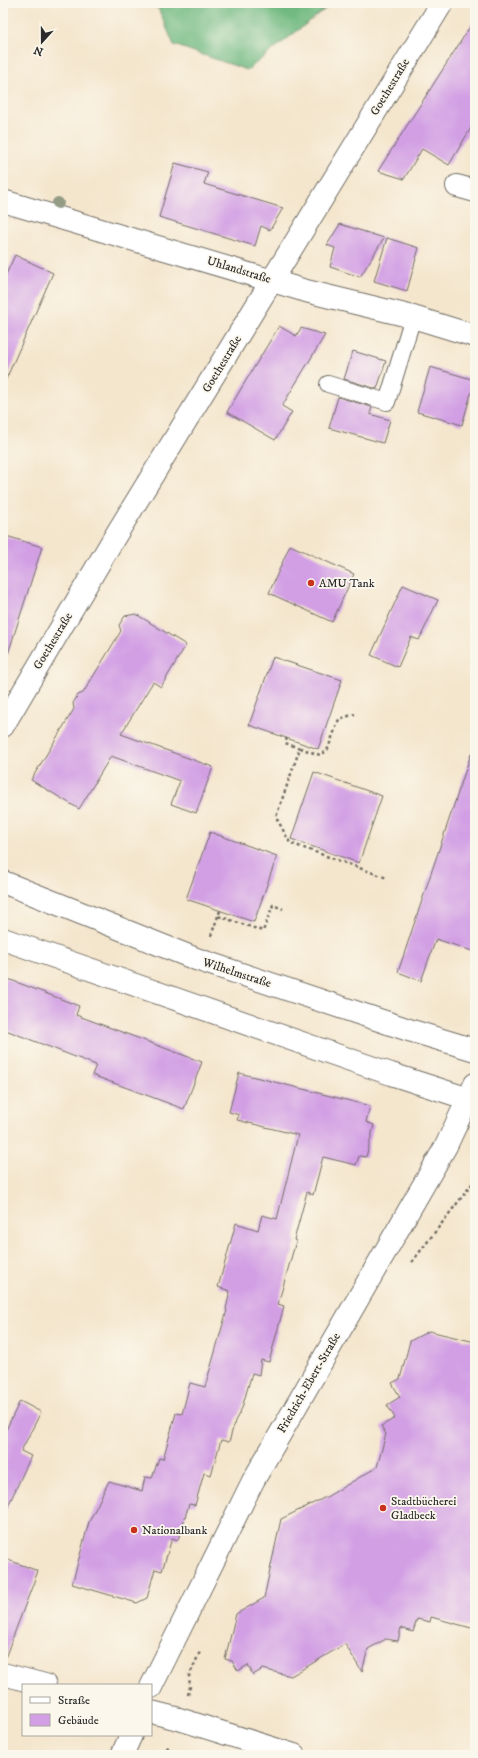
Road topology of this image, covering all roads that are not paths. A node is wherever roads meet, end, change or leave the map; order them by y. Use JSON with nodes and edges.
{"nodes":[{"id":1,"x":442,"y":3,"type":"edge"},
{"id":2,"x":3,"y":201,"type":"edge"},
{"id":3,"x":272,"y":281,"type":"junction"},
{"id":4,"x":413,"y":317,"type":"junction"},
{"id":5,"x":475,"y":336,"type":"edge"},
{"id":6,"x":328,"y":384,"type":"dead end"},
{"id":7,"x":3,"y":726,"type":"edge"},
{"id":8,"x":3,"y":882,"type":"edge"},
{"id":9,"x":3,"y":940,"type":"edge"},
{"id":10,"x":475,"y":1050,"type":"edge"},
{"id":11,"x":473,"y":1095,"type":"edge"},
{"id":12,"x":3,"y":1674,"type":"edge"},
{"id":13,"x":41,"y":1684,"type":"edge"},
{"id":14,"x":152,"y":1685,"type":"edge"},
{"id":15,"x":152,"y":1712,"type":"edge"},
{"id":16,"x":131,"y":1736,"type":"edge"},
{"id":17,"x":122,"y":1755,"type":"edge"},
{"id":18,"x":294,"y":1755,"type":"edge"}],
"edges":[{"from":1,"to":3,"type":"street","name":"Goethestraße"},
{"from":2,"to":3,"type":"street","name":"Uhlandstraße"},
{"from":3,"to":4,"type":"street","name":"Uhlandstraße"},
{"from":3,"to":7,"type":"street","name":"Goethestraße"},
{"from":4,"to":5,"type":"street","name":"Uhlandstraße"},
{"from":4,"to":6,"type":"lane"},
{"from":8,"to":10,"type":"street","name":"Wilhelmstraße"},
{"from":9,"to":11,"type":"street"},
{"from":11,"to":14,"type":"street","name":"Friedrich-Ebert-Straße"},
{"from":12,"to":13,"type":"street"},
{"from":15,"to":18,"type":"street"},
{"from":16,"to":17,"type":"street"}]}
